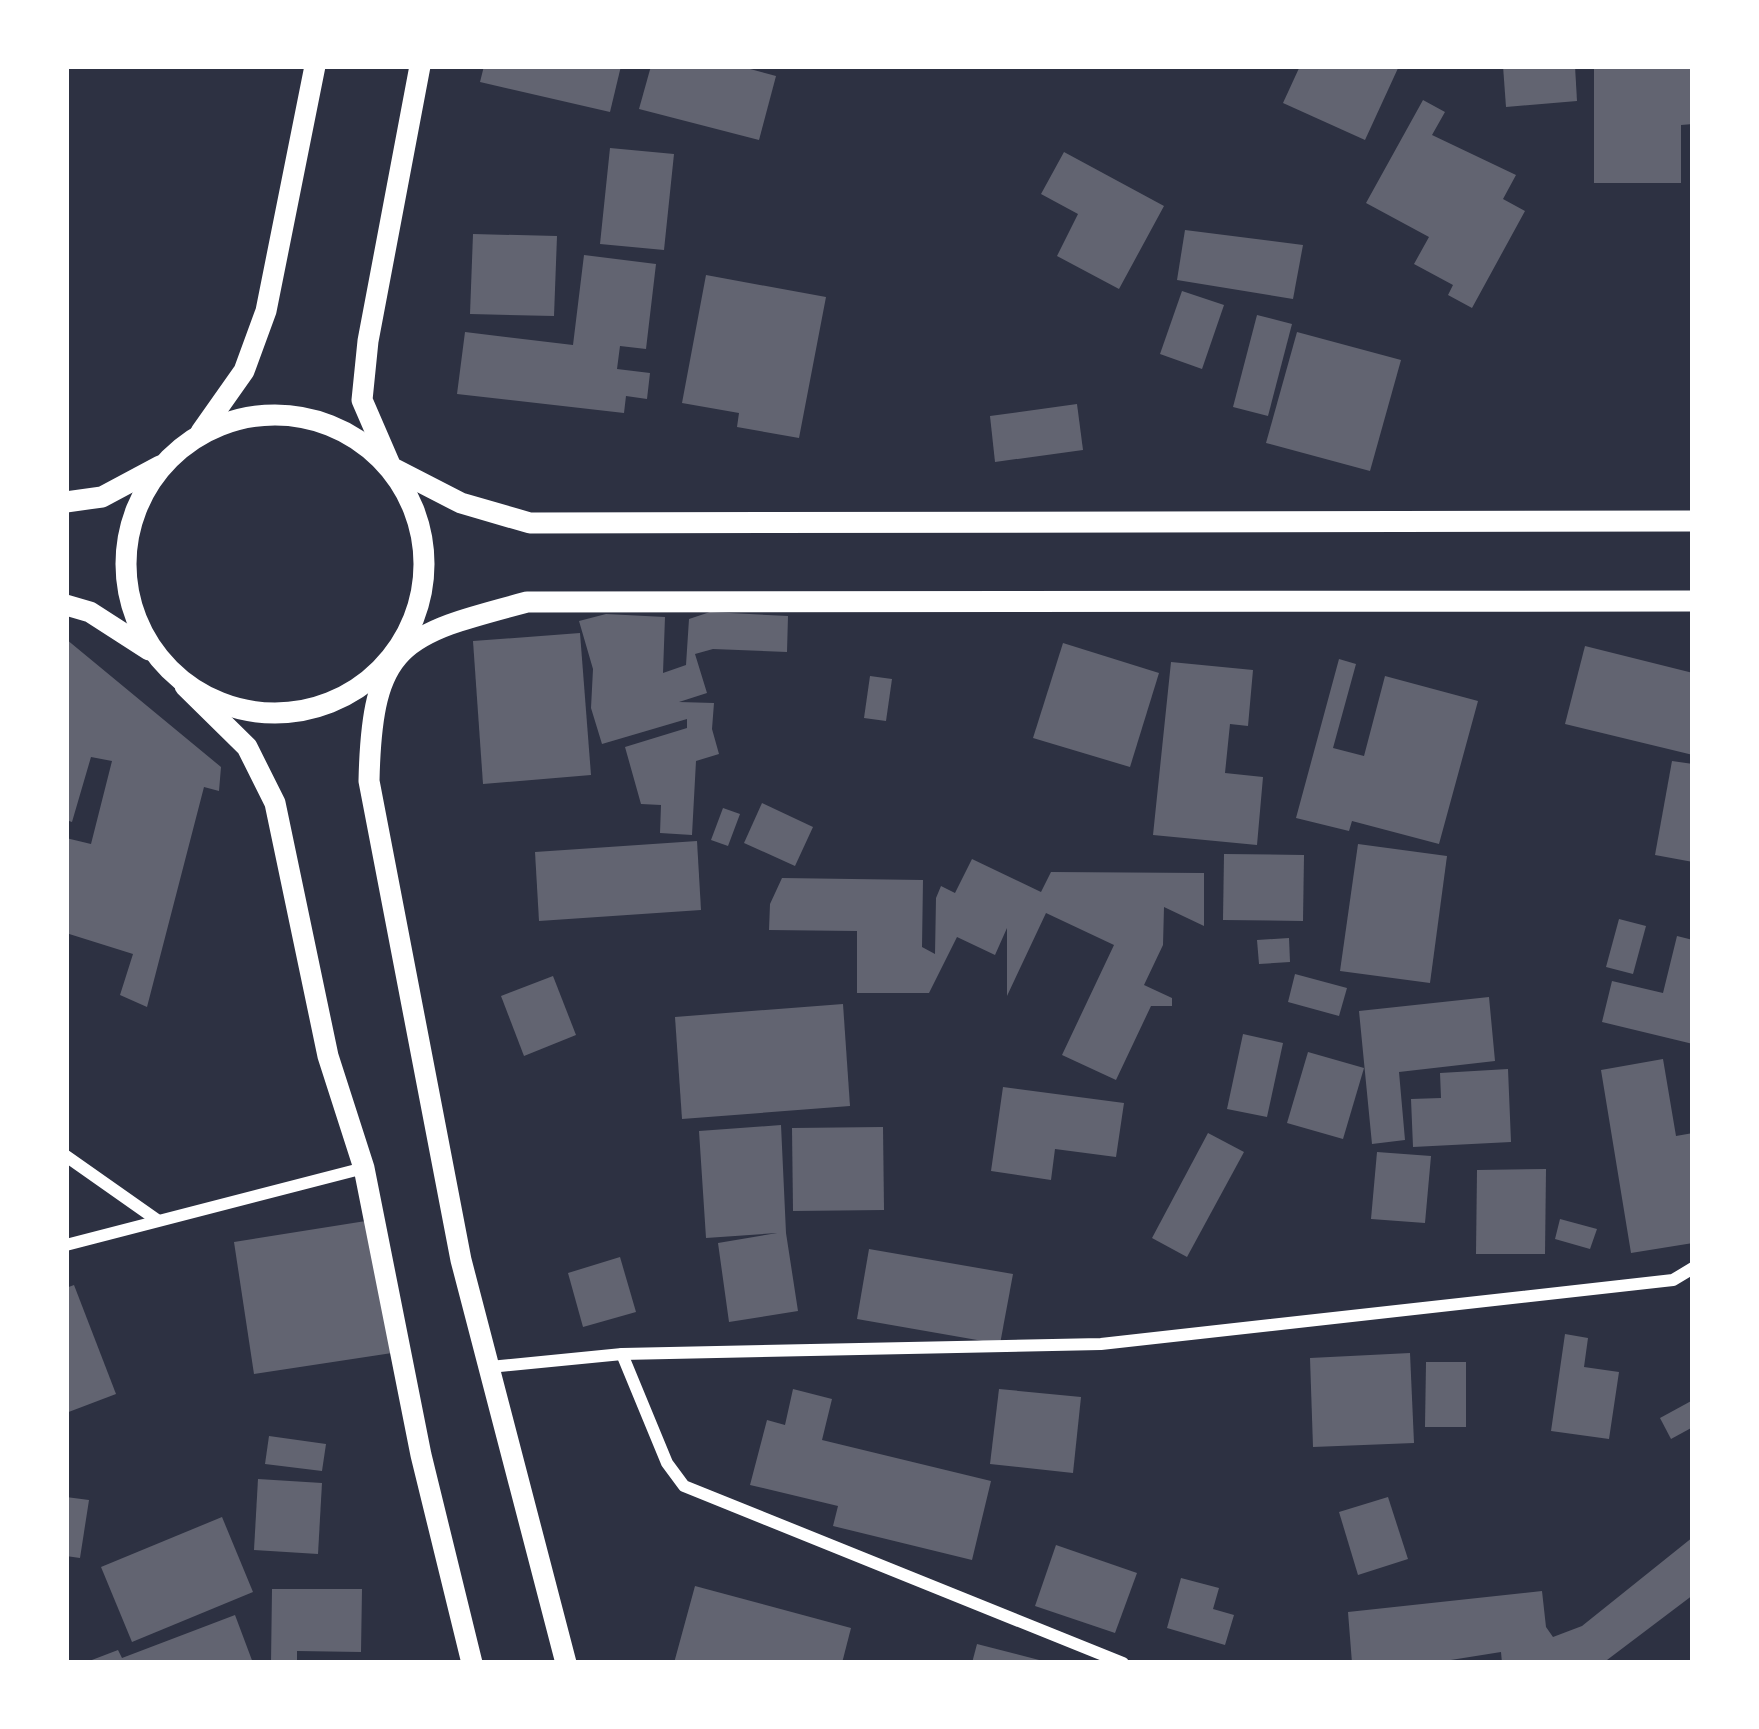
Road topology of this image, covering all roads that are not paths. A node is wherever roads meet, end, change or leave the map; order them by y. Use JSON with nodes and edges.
{"nodes":[{"id":1,"x":315,"y":66,"type":"edge"},
{"id":2,"x":420,"y":66,"type":"edge"},
{"id":3,"x":201,"y":433,"type":"junction"},
{"id":4,"x":160,"y":466,"type":"junction"},
{"id":5,"x":391,"y":467,"type":"junction"},
{"id":6,"x":66,"y":502,"type":"edge"},
{"id":7,"x":1693,"y":521,"type":"edge"},
{"id":8,"x":1693,"y":601,"type":"edge"},
{"id":9,"x":66,"y":605,"type":"edge"},
{"id":10,"x":398,"y":650,"type":"junction"},
{"id":11,"x":152,"y":652,"type":"junction"},
{"id":12,"x":185,"y":686,"type":"junction"},
{"id":13,"x":66,"y":1156,"type":"edge"},
{"id":14,"x":364,"y":1168,"type":"junction"},
{"id":15,"x":157,"y":1220,"type":"junction"},
{"id":16,"x":66,"y":1245,"type":"edge"},
{"id":17,"x":1693,"y":1268,"type":"edge"},
{"id":18,"x":622,"y":1354,"type":"junction"},
{"id":19,"x":490,"y":1367,"type":"junction"},
{"id":20,"x":472,"y":1663,"type":"edge"},
{"id":21,"x":566,"y":1663,"type":"edge"},
{"id":22,"x":1123,"y":1663,"type":"edge"}],
"edges":[{"from":1,"to":3,"type":"street"},
{"from":2,"to":5,"type":"street"},
{"from":3,"to":4,"type":"street"},
{"from":3,"to":5,"type":"street"},
{"from":4,"to":6,"type":"street"},
{"from":4,"to":11,"type":"street"},
{"from":5,"to":7,"type":"street"},
{"from":5,"to":10,"type":"street"},
{"from":8,"to":10,"type":"street"},
{"from":9,"to":11,"type":"street"},
{"from":10,"to":12,"type":"street"},
{"from":10,"to":19,"type":"street"},
{"from":11,"to":12,"type":"street"},
{"from":12,"to":14,"type":"street"},
{"from":13,"to":15,"type":"street"},
{"from":14,"to":15,"type":"street"},
{"from":14,"to":20,"type":"street"},
{"from":15,"to":16,"type":"street"},
{"from":17,"to":18,"type":"street"},
{"from":18,"to":19,"type":"street"},
{"from":18,"to":22,"type":"street"},
{"from":19,"to":21,"type":"street"}]}
